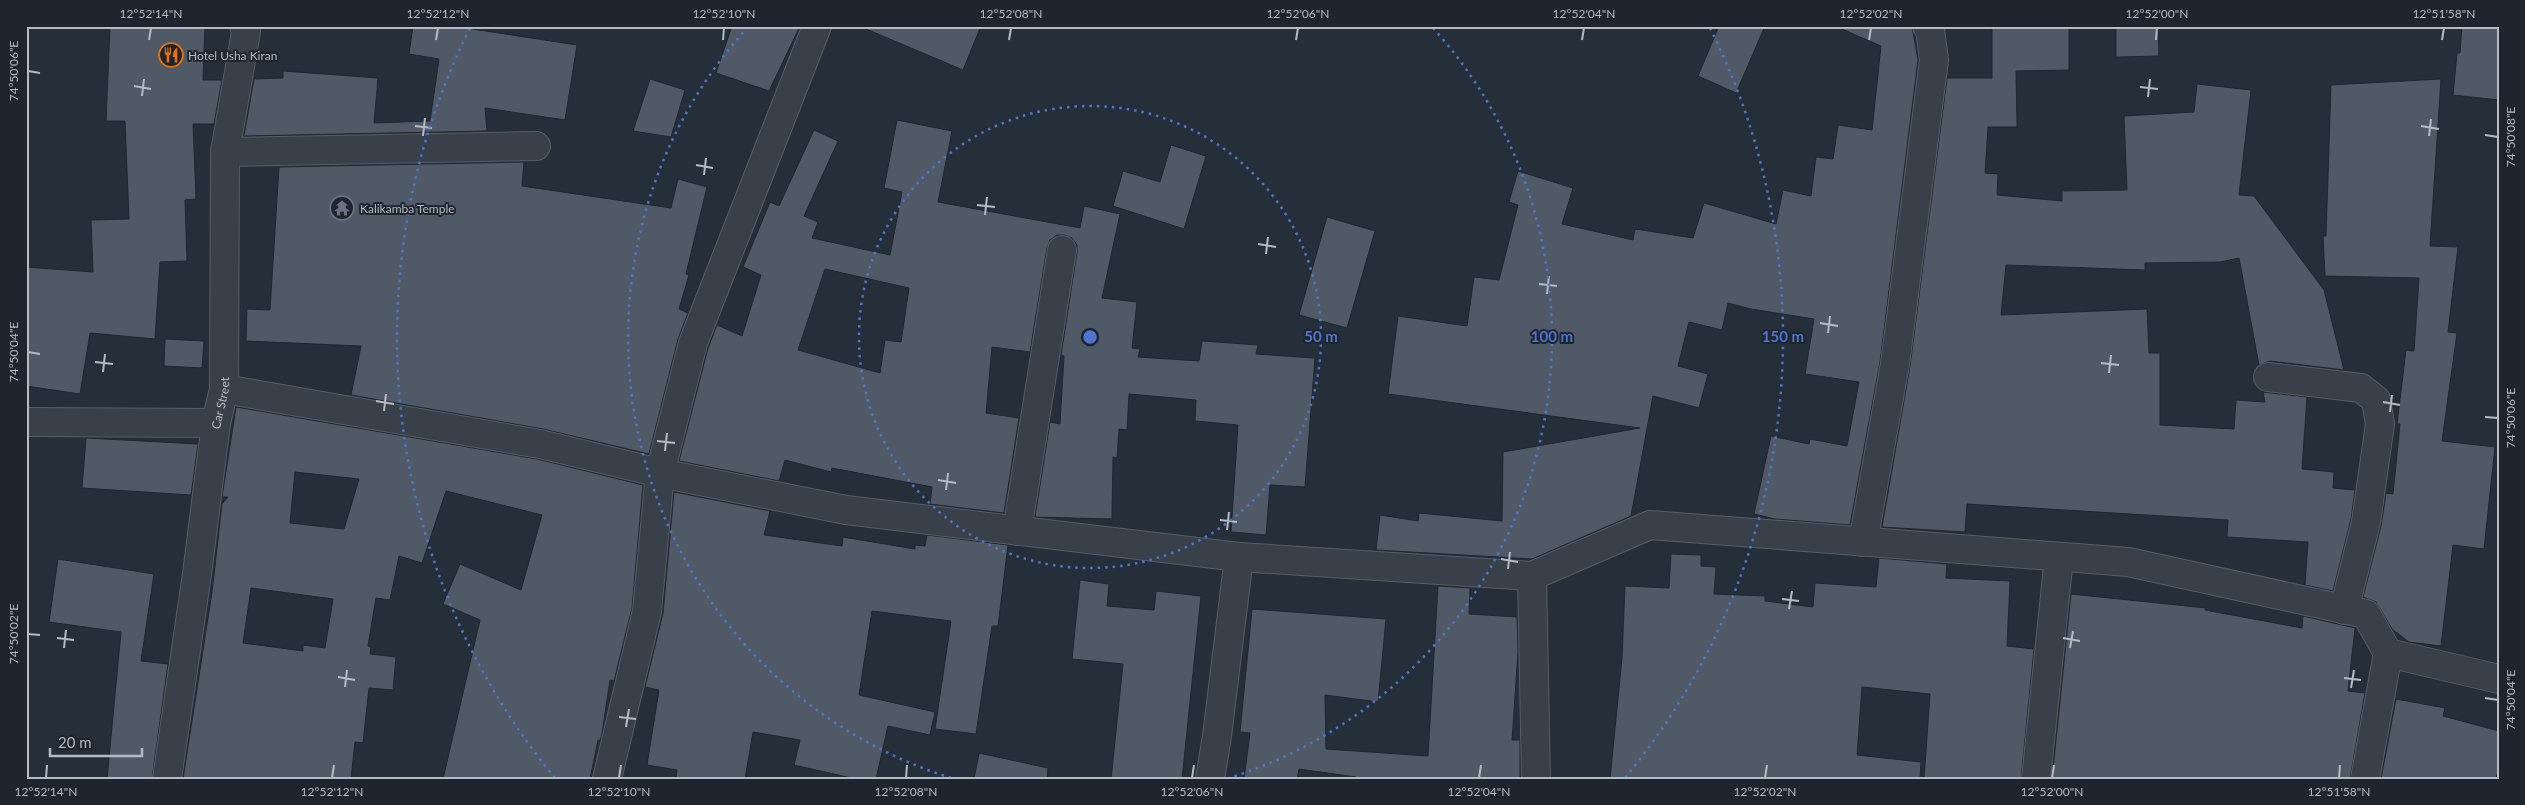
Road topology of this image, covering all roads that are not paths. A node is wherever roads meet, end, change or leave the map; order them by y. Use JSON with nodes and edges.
{"nodes":[{"id":1,"x":244,"y":26,"type":"edge"},
{"id":2,"x":818,"y":26,"type":"edge"},
{"id":3,"x":1927,"y":26,"type":"edge"},
{"id":4,"x":536,"y":146,"type":"dead end"},
{"id":5,"x":225,"y":152,"type":"junction"},
{"id":6,"x":1062,"y":250,"type":"dead end"},
{"id":7,"x":2268,"y":377,"type":"dead end"},
{"id":8,"x":224,"y":389,"type":"junction"},
{"id":9,"x":26,"y":422,"type":"edge"},
{"id":10,"x":216,"y":423,"type":"junction"},
{"id":11,"x":660,"y":473,"type":"junction"},
{"id":12,"x":1016,"y":531,"type":"junction"},
{"id":13,"x":1863,"y":542,"type":"junction"},
{"id":14,"x":1239,"y":557,"type":"junction"},
{"id":15,"x":2059,"y":557,"type":"junction"},
{"id":16,"x":1532,"y":576,"type":"junction"},
{"id":17,"x":2344,"y":610,"type":"junction"},
{"id":18,"x":2388,"y":653,"type":"junction"},
{"id":19,"x":2499,"y":679,"type":"edge"},
{"id":20,"x":167,"y":779,"type":"edge"},
{"id":21,"x":607,"y":779,"type":"edge"},
{"id":22,"x":1210,"y":779,"type":"edge"},
{"id":23,"x":1536,"y":779,"type":"edge"},
{"id":24,"x":2036,"y":779,"type":"edge"},
{"id":25,"x":2365,"y":779,"type":"edge"}],
"edges":[{"from":1,"to":5,"type":"street","name":"Car Street"},
{"from":2,"to":11,"type":"street"},
{"from":3,"to":13,"type":"street"},
{"from":4,"to":5,"type":"street"},
{"from":5,"to":8,"type":"street","name":"Car Street"},
{"from":6,"to":12,"type":"street"},
{"from":7,"to":17,"type":"street"},
{"from":8,"to":10,"type":"street","name":"Car Street"},
{"from":8,"to":11,"type":"street"},
{"from":9,"to":10,"type":"street"},
{"from":10,"to":20,"type":"street","name":"Car Street"},
{"from":11,"to":12,"type":"street"},
{"from":11,"to":21,"type":"street"},
{"from":12,"to":14,"type":"street"},
{"from":13,"to":15,"type":"street"},
{"from":13,"to":16,"type":"street"},
{"from":14,"to":16,"type":"street"},
{"from":14,"to":22,"type":"street"},
{"from":15,"to":17,"type":"street"},
{"from":15,"to":24,"type":"street"},
{"from":16,"to":23,"type":"street"},
{"from":17,"to":18,"type":"street"},
{"from":18,"to":19,"type":"street"},
{"from":18,"to":25,"type":"street"}]}
